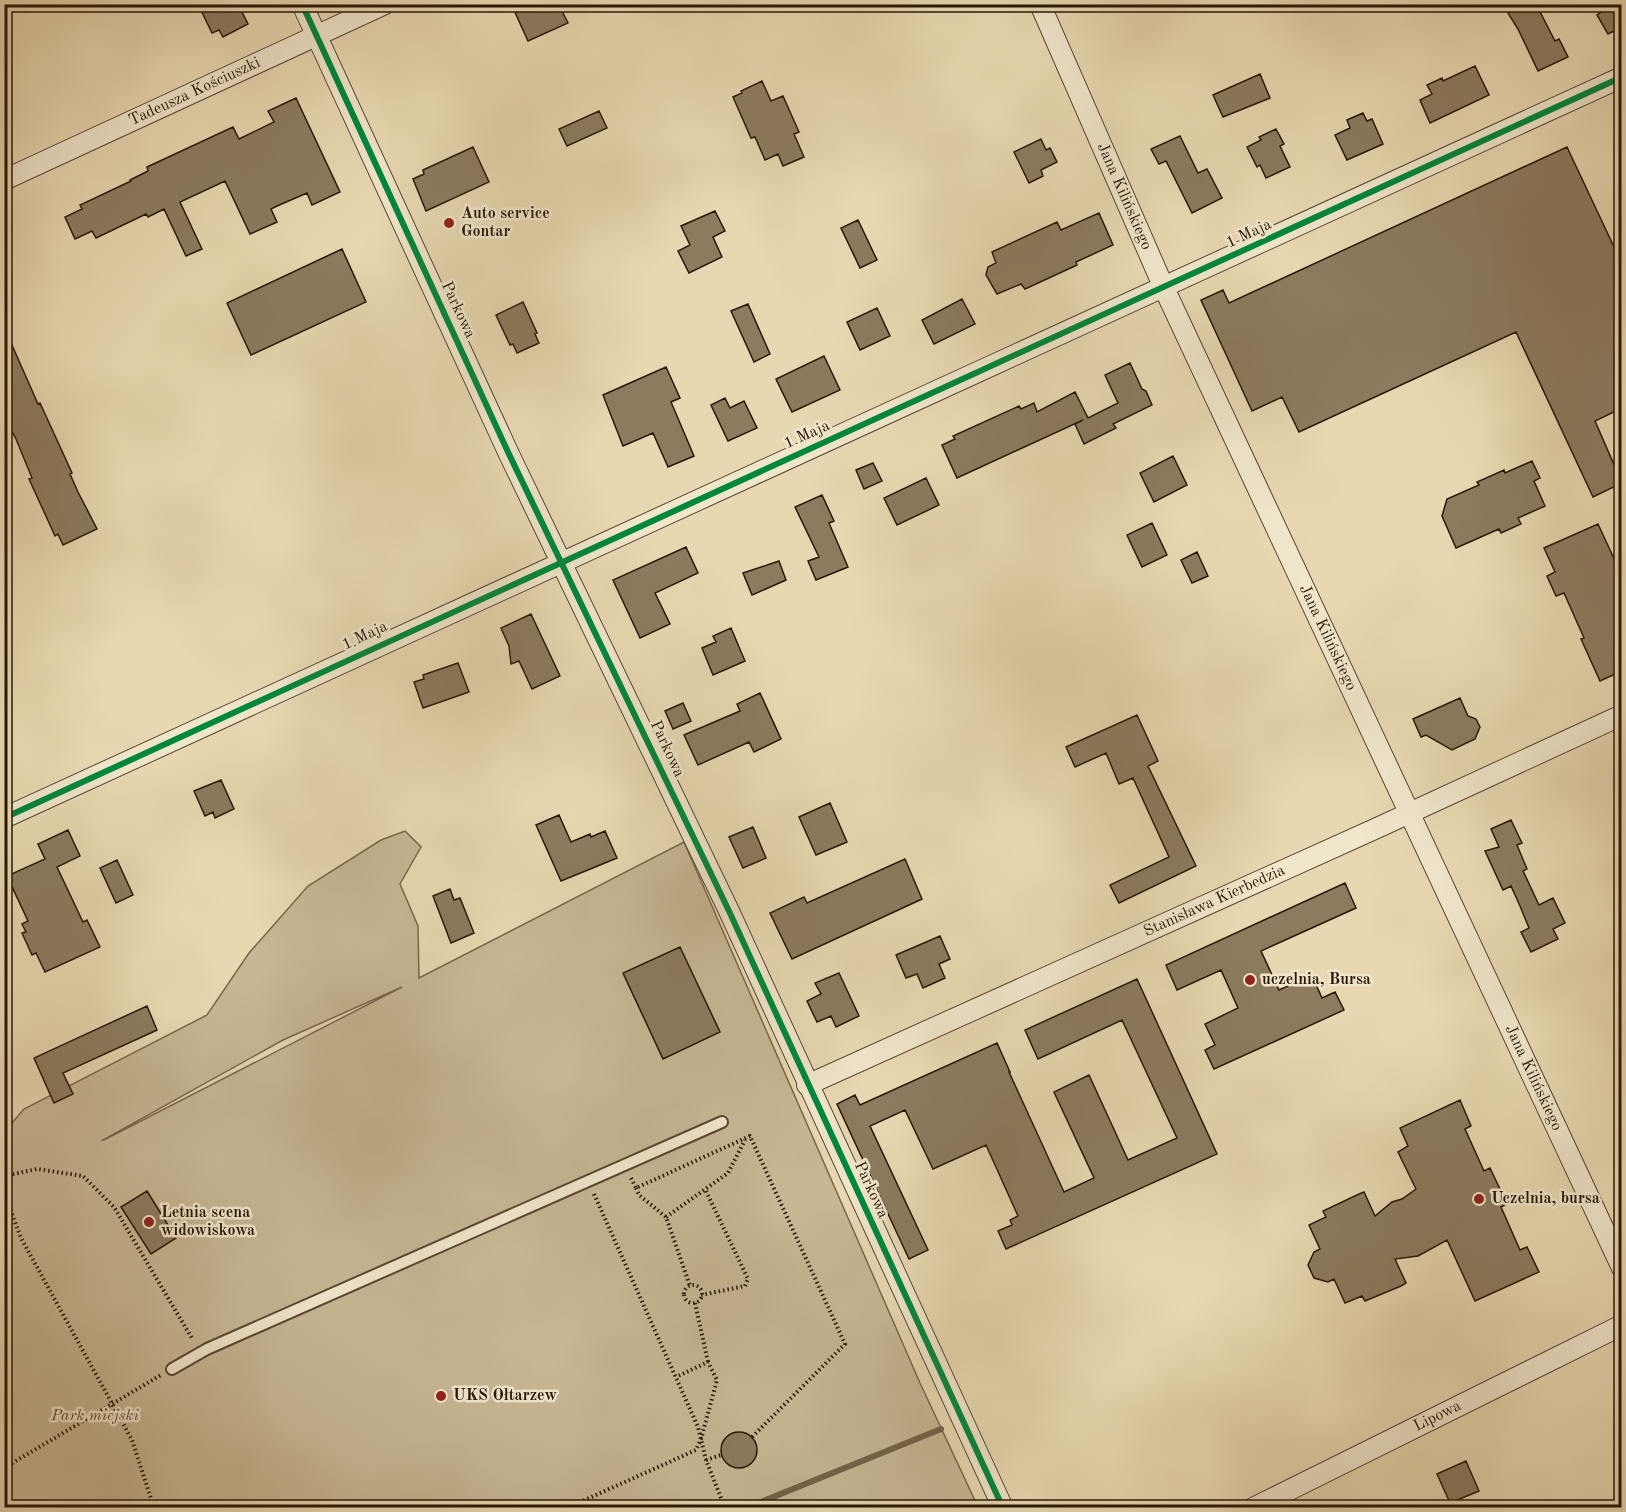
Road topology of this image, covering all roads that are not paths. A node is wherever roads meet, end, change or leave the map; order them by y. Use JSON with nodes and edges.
{"nodes":[{"id":1,"x":302,"y":4,"type":"edge"},
{"id":2,"x":385,"y":4,"type":"edge"},
{"id":3,"x":1040,"y":4,"type":"edge"},
{"id":4,"x":316,"y":36,"type":"junction"},
{"id":5,"x":1622,"y":77,"type":"edge"},
{"id":6,"x":4,"y":180,"type":"edge"},
{"id":7,"x":1164,"y":288,"type":"junction"},
{"id":8,"x":561,"y":562,"type":"junction"},
{"id":9,"x":1622,"y":715,"type":"edge"},
{"id":10,"x":1409,"y":812,"type":"junction"},
{"id":11,"x":4,"y":818,"type":"edge"},
{"id":12,"x":807,"y":1084,"type":"junction"},
{"id":13,"x":722,"y":1122,"type":"dead end"},
{"id":14,"x":1622,"y":1268,"type":"edge"},
{"id":15,"x":1622,"y":1325,"type":"edge"},
{"id":16,"x":172,"y":1369,"type":"road end"},
{"id":17,"x":1003,"y":1508,"type":"edge"},
{"id":18,"x":1253,"y":1508,"type":"edge"}],
"edges":[{"from":1,"to":4,"type":"street","name":"Parkowa"},
{"from":2,"to":4,"type":"street","name":"Tadeusza Kościuszki"},
{"from":3,"to":7,"type":"street","name":"Jana Kilińskiego"},
{"from":4,"to":6,"type":"street","name":"Tadeusza Kościuszki"},
{"from":4,"to":8,"type":"street","name":"Parkowa"},
{"from":5,"to":7,"type":"street","name":"1 Maja"},
{"from":7,"to":8,"type":"street","name":"1 Maja"},
{"from":7,"to":10,"type":"street","name":"Jana Kilińskiego"},
{"from":8,"to":11,"type":"street","name":"1 Maja"},
{"from":8,"to":12,"type":"street","name":"Parkowa"},
{"from":9,"to":10,"type":"street","name":"Stanisława Kierbedzia"},
{"from":10,"to":12,"type":"street","name":"Stanisława Kierbedzia"},
{"from":10,"to":14,"type":"street","name":"Jana Kilińskiego"},
{"from":12,"to":17,"type":"street","name":"Parkowa"},
{"from":13,"to":16,"type":"lane"},
{"from":15,"to":18,"type":"street","name":"Lipowa"}]}
